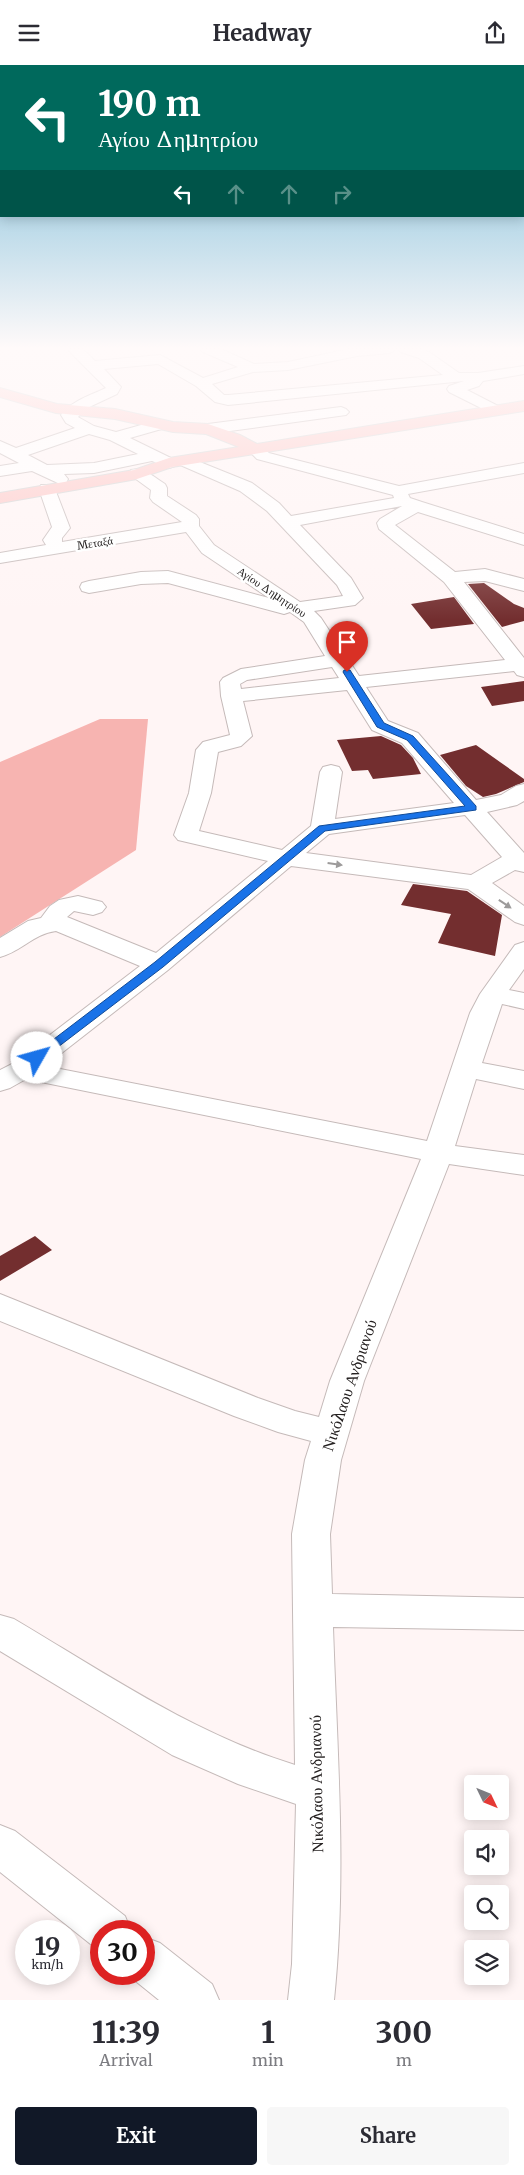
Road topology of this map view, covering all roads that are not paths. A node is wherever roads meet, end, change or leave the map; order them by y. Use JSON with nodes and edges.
{"nodes":[{"id":1,"x":48,"y":439,"type":"edge"},
{"id":2,"x":120,"y":439,"type":"edge"},
{"id":3,"x":236,"y":439,"type":"edge"},
{"id":4,"x":320,"y":439,"type":"edge"},
{"id":5,"x":7,"y":450,"type":"edge"},
{"id":6,"x":256,"y":450,"type":"junction"},
{"id":7,"x":153,"y":456,"type":"junction"},
{"id":8,"x":176,"y":462,"type":"junction"},
{"id":9,"x":40,"y":467,"type":"junction"},
{"id":10,"x":94,"y":468,"type":"junction"},
{"id":11,"x":524,"y":468,"type":"edge"},
{"id":12,"x":0,"y":471,"type":"edge"},
{"id":13,"x":137,"y":474,"type":"junction"},
{"id":14,"x":111,"y":478,"type":"junction"},
{"id":15,"x":72,"y":485,"type":"junction"},
{"id":16,"x":47,"y":489,"type":"junction"},
{"id":17,"x":0,"y":498,"type":"edge"},
{"id":18,"x":406,"y":499,"type":"junction"},
{"id":19,"x":289,"y":522,"type":"junction"},
{"id":20,"x":190,"y":526,"type":"junction"},
{"id":21,"x":76,"y":527,"type":"junction"},
{"id":22,"x":153,"y":533,"type":"junction"},
{"id":23,"x":524,"y":540,"type":"edge"},
{"id":24,"x":57,"y":548,"type":"junction"},
{"id":25,"x":0,"y":558,"type":"edge"},
{"id":26,"x":450,"y":578,"type":"junction"},
{"id":27,"x":524,"y":585,"type":"edge"},
{"id":28,"x":89,"y":587,"type":"dead end"},
{"id":29,"x":300,"y":610,"type":"junction"},
{"id":30,"x":339,"y":660,"type":"junction"},
{"id":31,"x":522,"y":666,"type":"edge"},
{"id":32,"x":355,"y":683,"type":"junction"},
{"id":33,"x":231,"y":696,"type":"junction"},
{"id":34,"x":331,"y":772,"type":"dead end"},
{"id":35,"x":519,"y":799,"type":"edge"},
{"id":36,"x":472,"y":808,"type":"junction"},
{"id":37,"x":322,"y":828,"type":"junction"},
{"id":38,"x":286,"y":858,"type":"junction"},
{"id":39,"x":520,"y":862,"type":"edge"},
{"id":40,"x":475,"y":883,"type":"junction"},
{"id":41,"x":93,"y":907,"type":"dead end"},
{"id":42,"x":524,"y":917,"type":"edge"},
{"id":43,"x":50,"y":923,"type":"junction"},
{"id":44,"x":0,"y":949,"type":"edge"},
{"id":45,"x":524,"y":950,"type":"edge"},
{"id":46,"x":159,"y":964,"type":"junction"},
{"id":47,"x":509,"y":997,"type":"edge"},
{"id":48,"x":467,"y":1069,"type":"junction"},
{"id":49,"x":11,"y":1076,"type":"edge"},
{"id":50,"x":524,"y":1080,"type":"edge"},
{"id":51,"x":438,"y":1153,"type":"junction"},
{"id":52,"x":524,"y":1165,"type":"edge"},
{"id":53,"x":0,"y":1306,"type":"edge"},
{"id":54,"x":331,"y":1433,"type":"junction"},
{"id":55,"x":312,"y":1611,"type":"junction"},
{"id":56,"x":524,"y":1614,"type":"edge"},
{"id":57,"x":0,"y":1631,"type":"edge"},
{"id":58,"x":317,"y":1791,"type":"junction"},
{"id":59,"x":0,"y":1845,"type":"edge"},
{"id":60,"x":95,"y":1920,"type":"edge"},
{"id":61,"x":155,"y":1968,"type":"edge"},
{"id":62,"x":196,"y":2000,"type":"edge"},
{"id":63,"x":311,"y":2000,"type":"edge"}],
"edges":[{"from":1,"to":5,"type":"street"},
{"from":2,"to":7,"type":"street"},
{"from":3,"to":6,"type":"main road"},
{"from":4,"to":6,"type":"main road"},
{"from":5,"to":9,"type":"street"},
{"from":6,"to":8,"type":"main road"},
{"from":6,"to":18,"type":"street"},
{"from":7,"to":8,"type":"street"},
{"from":7,"to":10,"type":"street"},
{"from":8,"to":13,"type":"main road"},
{"from":8,"to":19,"type":"street"},
{"from":9,"to":10,"type":"street"},
{"from":9,"to":12,"type":"street"},
{"from":9,"to":15,"type":"street"},
{"from":10,"to":14,"type":"street"},
{"from":11,"to":18,"type":"street"},
{"from":13,"to":14,"type":"main road"},
{"from":13,"to":20,"type":"street","name":"Αγίου Δημητρίου"},
{"from":14,"to":15,"type":"main road"},
{"from":15,"to":16,"type":"main road"},
{"from":16,"to":17,"type":"main road"},
{"from":16,"to":21,"type":"street"},
{"from":18,"to":19,"type":"street"},
{"from":18,"to":23,"type":"street"},
{"from":18,"to":26,"type":"street"},
{"from":19,"to":29,"type":"street"},
{"from":20,"to":22,"type":"street","name":"Μεταξά"},
{"from":20,"to":29,"type":"street","name":"Αγίου Δημητρίου"},
{"from":21,"to":22,"type":"street"},
{"from":21,"to":24,"type":"street"},
{"from":22,"to":24,"type":"street","name":"Μεταξά"},
{"from":24,"to":25,"type":"street","name":"Μεταξά"},
{"from":26,"to":27,"type":"street"},
{"from":26,"to":31,"type":"street"},
{"from":28,"to":29,"type":"street"},
{"from":29,"to":30,"type":"street","name":"Αγίου Δημητρίου"},
{"from":30,"to":32,"type":"street","name":"Αγίου Δημητρίου"},
{"from":30,"to":33,"type":"street"},
{"from":31,"to":32,"type":"street"},
{"from":32,"to":33,"type":"street"},
{"from":32,"to":36,"type":"street","name":"Αγίου Δημητρίου"},
{"from":33,"to":38,"type":"street"},
{"from":34,"to":37,"type":"street"},
{"from":35,"to":36,"type":"street"},
{"from":36,"to":37,"type":"street"},
{"from":36,"to":39,"type":"street","name":"Αγίου Δημητρίου"},
{"from":37,"to":38,"type":"street"},
{"from":38,"to":40,"type":"street","one_way":true},
{"from":38,"to":46,"type":"street"},
{"from":39,"to":40,"type":"street"},
{"from":40,"to":42,"type":"street","one_way":true},
{"from":41,"to":43,"type":"street"},
{"from":43,"to":44,"type":"street"},
{"from":43,"to":46,"type":"street"},
{"from":45,"to":47,"type":"street","name":"Νικόλαου Ανδριανού"},
{"from":46,"to":49,"type":"street"},
{"from":47,"to":48,"type":"street","name":"Νικόλαου Ανδριανού"},
{"from":48,"to":50,"type":"street"},
{"from":48,"to":51,"type":"street","name":"Νικόλαου Ανδριανού"},
{"from":49,"to":51,"type":"street"},
{"from":51,"to":52,"type":"street"},
{"from":51,"to":54,"type":"street","name":"Νικόλαου Ανδριανού"},
{"from":53,"to":54,"type":"street"},
{"from":54,"to":55,"type":"street","name":"Νικόλαου Ανδριανού"},
{"from":55,"to":56,"type":"street"},
{"from":55,"to":58,"type":"street","name":"Νικόλαου Ανδριανού"},
{"from":57,"to":58,"type":"street"},
{"from":58,"to":63,"type":"street","name":"Νικόλαου Ανδριανού"},
{"from":59,"to":60,"type":"street"},
{"from":61,"to":62,"type":"street"}]}
